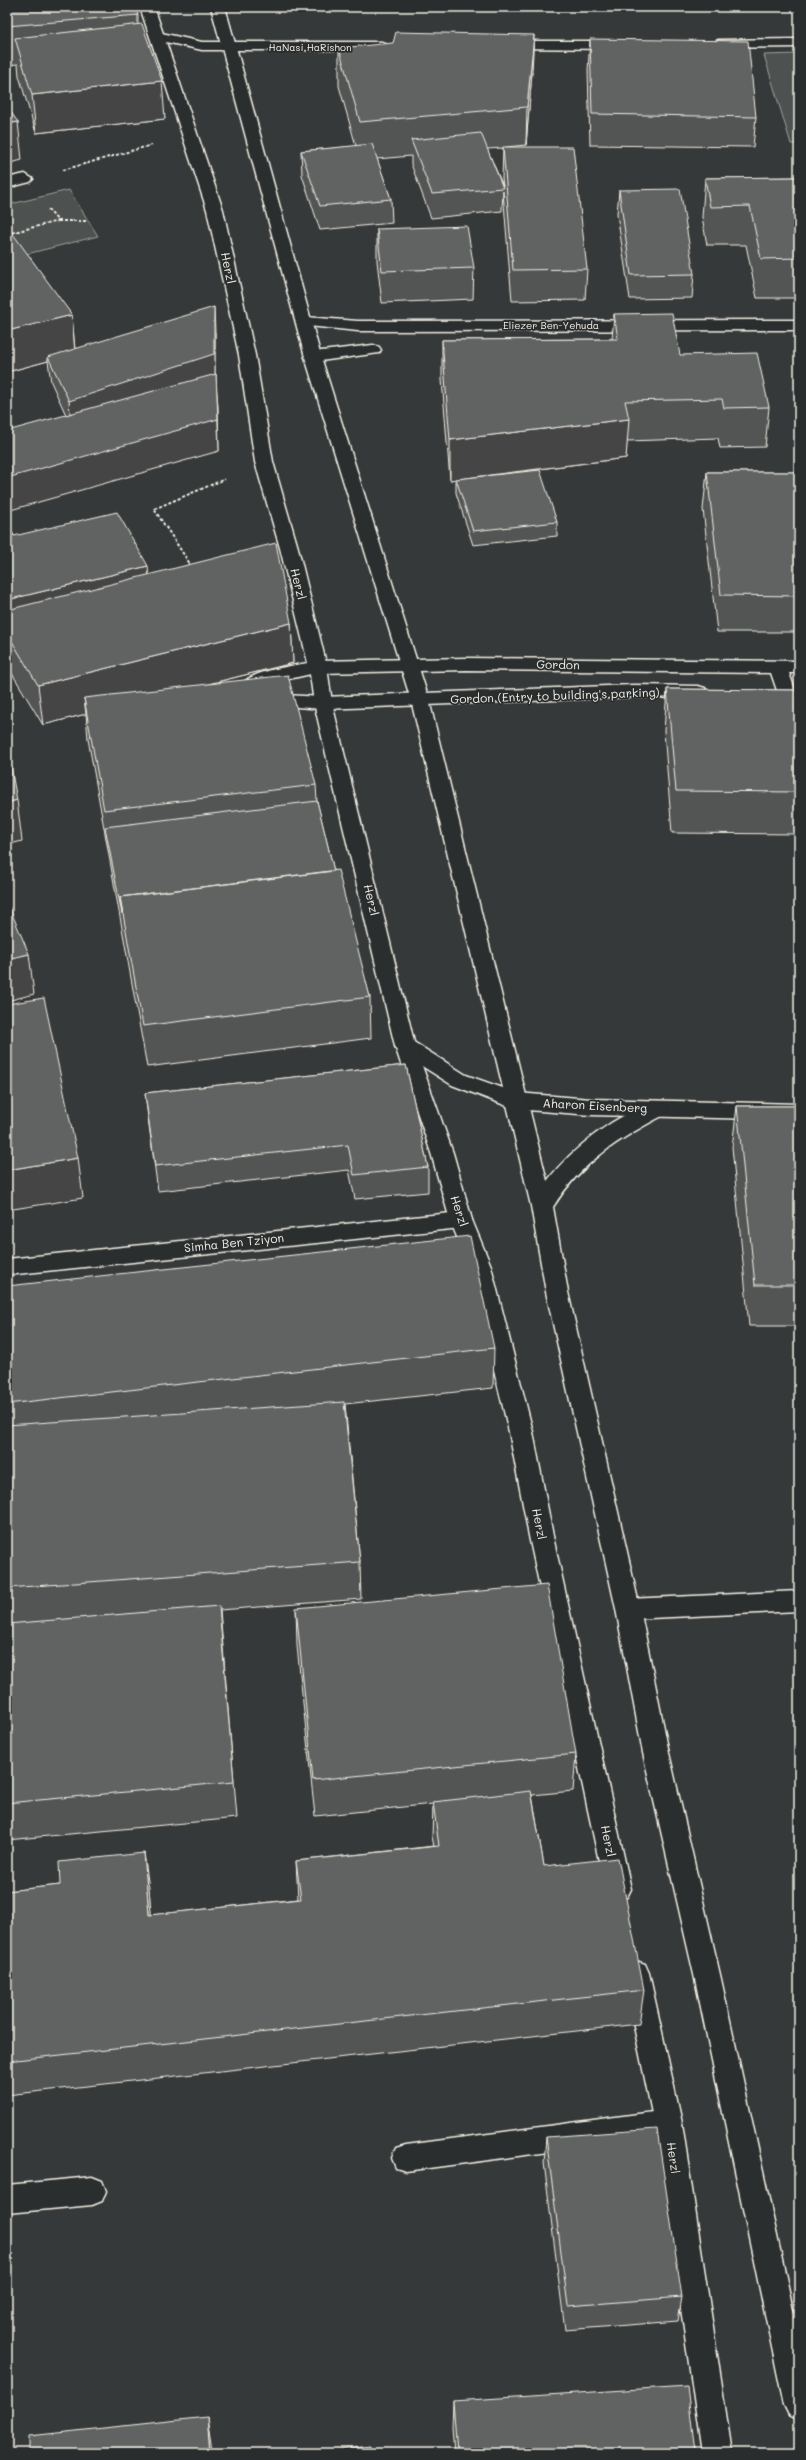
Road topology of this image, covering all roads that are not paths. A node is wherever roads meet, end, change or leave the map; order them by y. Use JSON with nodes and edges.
{"nodes":[{"id":1,"x":147,"y":7,"type":"edge"},
{"id":2,"x":218,"y":7,"type":"edge"},
{"id":3,"x":157,"y":36,"type":"junction"},
{"id":4,"x":799,"y":43,"type":"edge"},
{"id":5,"x":633,"y":44,"type":"edge"},
{"id":6,"x":704,"y":44,"type":"edge"},
{"id":7,"x":396,"y":46,"type":"edge"},
{"id":8,"x":491,"y":46,"type":"edge"},
{"id":9,"x":229,"y":47,"type":"junction"},
{"id":10,"x":25,"y":179,"type":"road end"},
{"id":11,"x":7,"y":183,"type":"edge"},
{"id":12,"x":304,"y":322,"type":"junction"},
{"id":13,"x":799,"y":325,"type":"edge"},
{"id":14,"x":373,"y":350,"type":"dead end"},
{"id":15,"x":313,"y":357,"type":"junction"},
{"id":16,"x":410,"y":664,"type":"junction"},
{"id":17,"x":318,"y":667,"type":"junction"},
{"id":18,"x":778,"y":667,"type":"junction"},
{"id":19,"x":799,"y":667,"type":"edge"},
{"id":20,"x":718,"y":692,"type":"edge"},
{"id":21,"x":420,"y":700,"type":"junction"},
{"id":22,"x":323,"y":703,"type":"junction"},
{"id":23,"x":799,"y":728,"type":"edge"},
{"id":24,"x":405,"y":1046,"type":"junction"},
{"id":25,"x":515,"y":1101,"type":"junction"},
{"id":26,"x":658,"y":1110,"type":"junction"},
{"id":27,"x":799,"y":1112,"type":"edge"},
{"id":28,"x":542,"y":1206,"type":"junction"},
{"id":29,"x":461,"y":1220,"type":"junction"},
{"id":30,"x":7,"y":1266,"type":"edge"},
{"id":31,"x":799,"y":1601,"type":"edge"},
{"id":32,"x":628,"y":1608,"type":"junction"},
{"id":33,"x":622,"y":1908,"type":"edge"},
{"id":34,"x":632,"y":1954,"type":"edge"},
{"id":35,"x":668,"y":2124,"type":"junction"},
{"id":36,"x":406,"y":2158,"type":"dead end"},
{"id":37,"x":92,"y":2190,"type":"dead end"},
{"id":38,"x":7,"y":2199,"type":"edge"},
{"id":39,"x":799,"y":2405,"type":"edge"},
{"id":40,"x":717,"y":2453,"type":"edge"}],
"edges":[{"from":1,"to":3,"type":"main road","name":"Herzl"},
{"from":2,"to":9,"type":"main road"},
{"from":3,"to":9,"type":"main road","name":"HaNasi HaRishon"},
{"from":3,"to":17,"type":"main road","name":"Herzl"},
{"from":4,"to":6,"type":"main road"},
{"from":5,"to":8,"type":"main road"},
{"from":7,"to":9,"type":"main road","name":"HaNasi HaRishon"},
{"from":9,"to":12,"type":"main road"},
{"from":10,"to":11,"type":"main road"},
{"from":12,"to":13,"type":"main road","name":"Eliezer Ben-Yehuda"},
{"from":12,"to":15,"type":"main road"},
{"from":14,"to":15,"type":"main road"},
{"from":15,"to":16,"type":"main road"},
{"from":16,"to":17,"type":"main road","name":"Gordon"},
{"from":16,"to":18,"type":"main road","name":"Gordon"},
{"from":16,"to":21,"type":"main road"},
{"from":17,"to":22,"type":"main road","name":"Herzl"},
{"from":17,"to":22,"type":"main road","name":"Gordon"},
{"from":18,"to":19,"type":"main road","name":"Gordon"},
{"from":18,"to":23,"type":"main road"},
{"from":20,"to":21,"type":"main road","name":"Gordon (Entry to building's parking)"},
{"from":21,"to":22,"type":"main road","name":"Gordon (Entry to building's parking)"},
{"from":21,"to":25,"type":"main road"},
{"from":22,"to":24,"type":"main road","name":"Herzl"},
{"from":24,"to":25,"type":"main road","name":"Aharon Eisenberg"},
{"from":24,"to":29,"type":"main road","name":"Herzl"},
{"from":25,"to":26,"type":"main road","name":"Aharon Eisenberg"},
{"from":25,"to":28,"type":"main road"},
{"from":26,"to":27,"type":"main road","name":"Aharon Eisenberg"},
{"from":26,"to":28,"type":"main road"},
{"from":28,"to":32,"type":"main road"},
{"from":29,"to":30,"type":"main road","name":"Simha Ben Tziyon"},
{"from":29,"to":33,"type":"main road","name":"Herzl"},
{"from":31,"to":32,"type":"main road"},
{"from":32,"to":39,"type":"main road"},
{"from":34,"to":35,"type":"main road","name":"Herzl"},
{"from":35,"to":36,"type":"main road"},
{"from":35,"to":40,"type":"main road","name":"Herzl"},
{"from":37,"to":38,"type":"main road"}]}
